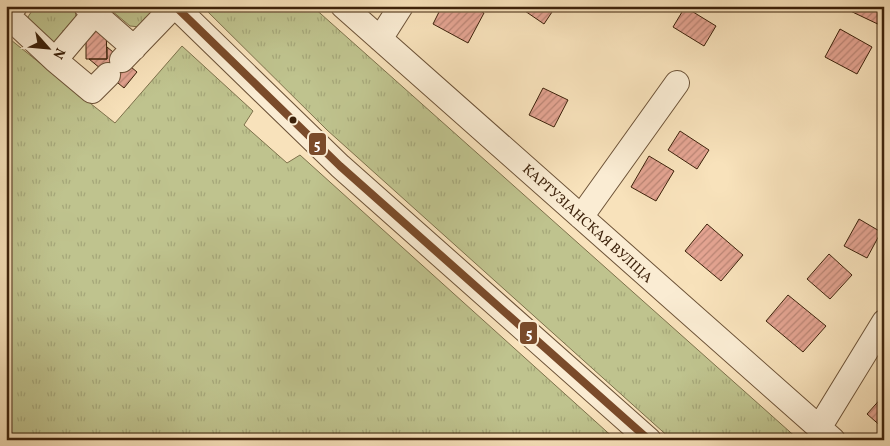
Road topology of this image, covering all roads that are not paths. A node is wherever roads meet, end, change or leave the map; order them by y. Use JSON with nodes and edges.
{"nodes":[{"id":1,"x":15,"y":6,"type":"edge"},
{"id":2,"x":175,"y":6,"type":"edge"},
{"id":3,"x":343,"y":6,"type":"edge"},
{"id":4,"x":400,"y":6,"type":"edge"},
{"id":5,"x":90,"y":10,"type":"edge"},
{"id":6,"x":380,"y":39,"type":"junction"},
{"id":7,"x":55,"y":60,"type":"junction"},
{"id":8,"x":121,"y":61,"type":"junction"},
{"id":9,"x":677,"y":83,"type":"dead end"},
{"id":10,"x":581,"y":217,"type":"junction"},
{"id":11,"x":884,"y":322,"type":"edge"},
{"id":12,"x":826,"y":434,"type":"edge"},
{"id":13,"x":648,"y":440,"type":"edge"}],
"edges":[{"from":1,"to":7,"type":"street"},
{"from":2,"to":8,"type":"street"},
{"from":2,"to":13,"type":"street"},
{"from":3,"to":6,"type":"street","name":"КАРТУЗІАНСКАЯ ВУЛІЦА"},
{"from":4,"to":6,"type":"street"},
{"from":5,"to":7,"type":"street"},
{"from":5,"to":8,"type":"street"},
{"from":6,"to":10,"type":"street","name":"КАРТУЗІАНСКАЯ ВУЛІЦА"},
{"from":7,"to":8,"type":"street"},
{"from":9,"to":10,"type":"street"},
{"from":10,"to":12,"type":"street","name":"КАРТУЗІАНСКАЯ ВУЛІЦА"},
{"from":11,"to":12,"type":"street"}]}
